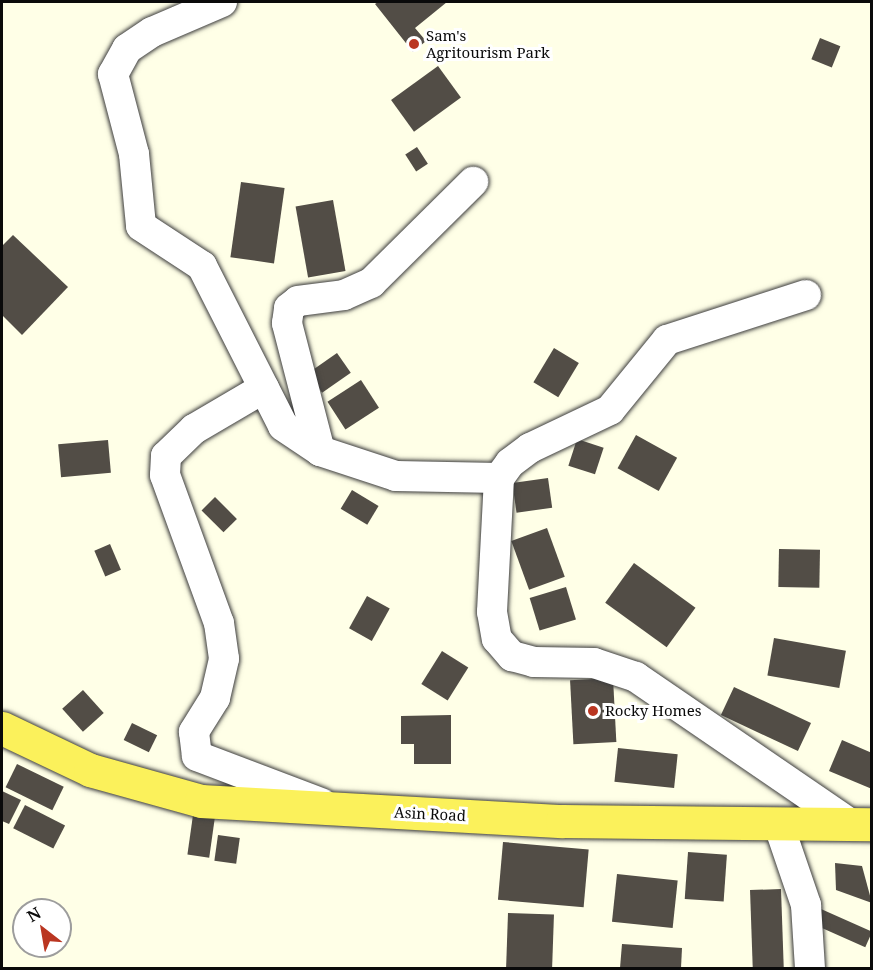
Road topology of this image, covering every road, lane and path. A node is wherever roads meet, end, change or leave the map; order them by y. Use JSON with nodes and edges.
{"nodes":[{"id":1,"x":222,"y":2,"type":"edge"},
{"id":2,"x":473,"y":182,"type":"dead end"},
{"id":3,"x":806,"y":295,"type":"dead end"},
{"id":4,"x":264,"y":388,"type":"junction"},
{"id":5,"x":320,"y":451,"type":"junction"},
{"id":6,"x":499,"y":478,"type":"junction"},
{"id":7,"x":2,"y":728,"type":"edge"},
{"id":8,"x":338,"y":809,"type":"junction"},
{"id":9,"x":778,"y":823,"type":"junction"},
{"id":10,"x":861,"y":824,"type":"edge"},
{"id":11,"x":810,"y":969,"type":"edge"}],
"edges":[{"from":1,"to":4,"type":"street"},
{"from":2,"to":5,"type":"street"},
{"from":3,"to":6,"type":"street"},
{"from":4,"to":5,"type":"street"},
{"from":4,"to":8,"type":"street"},
{"from":5,"to":6,"type":"street"},
{"from":6,"to":10,"type":"street"},
{"from":7,"to":8,"type":"main road","name":"Asin Road"},
{"from":8,"to":9,"type":"main road","name":"Asin Road"},
{"from":9,"to":10,"type":"main road","name":"Asin Road"},
{"from":9,"to":11,"type":"street"}]}
